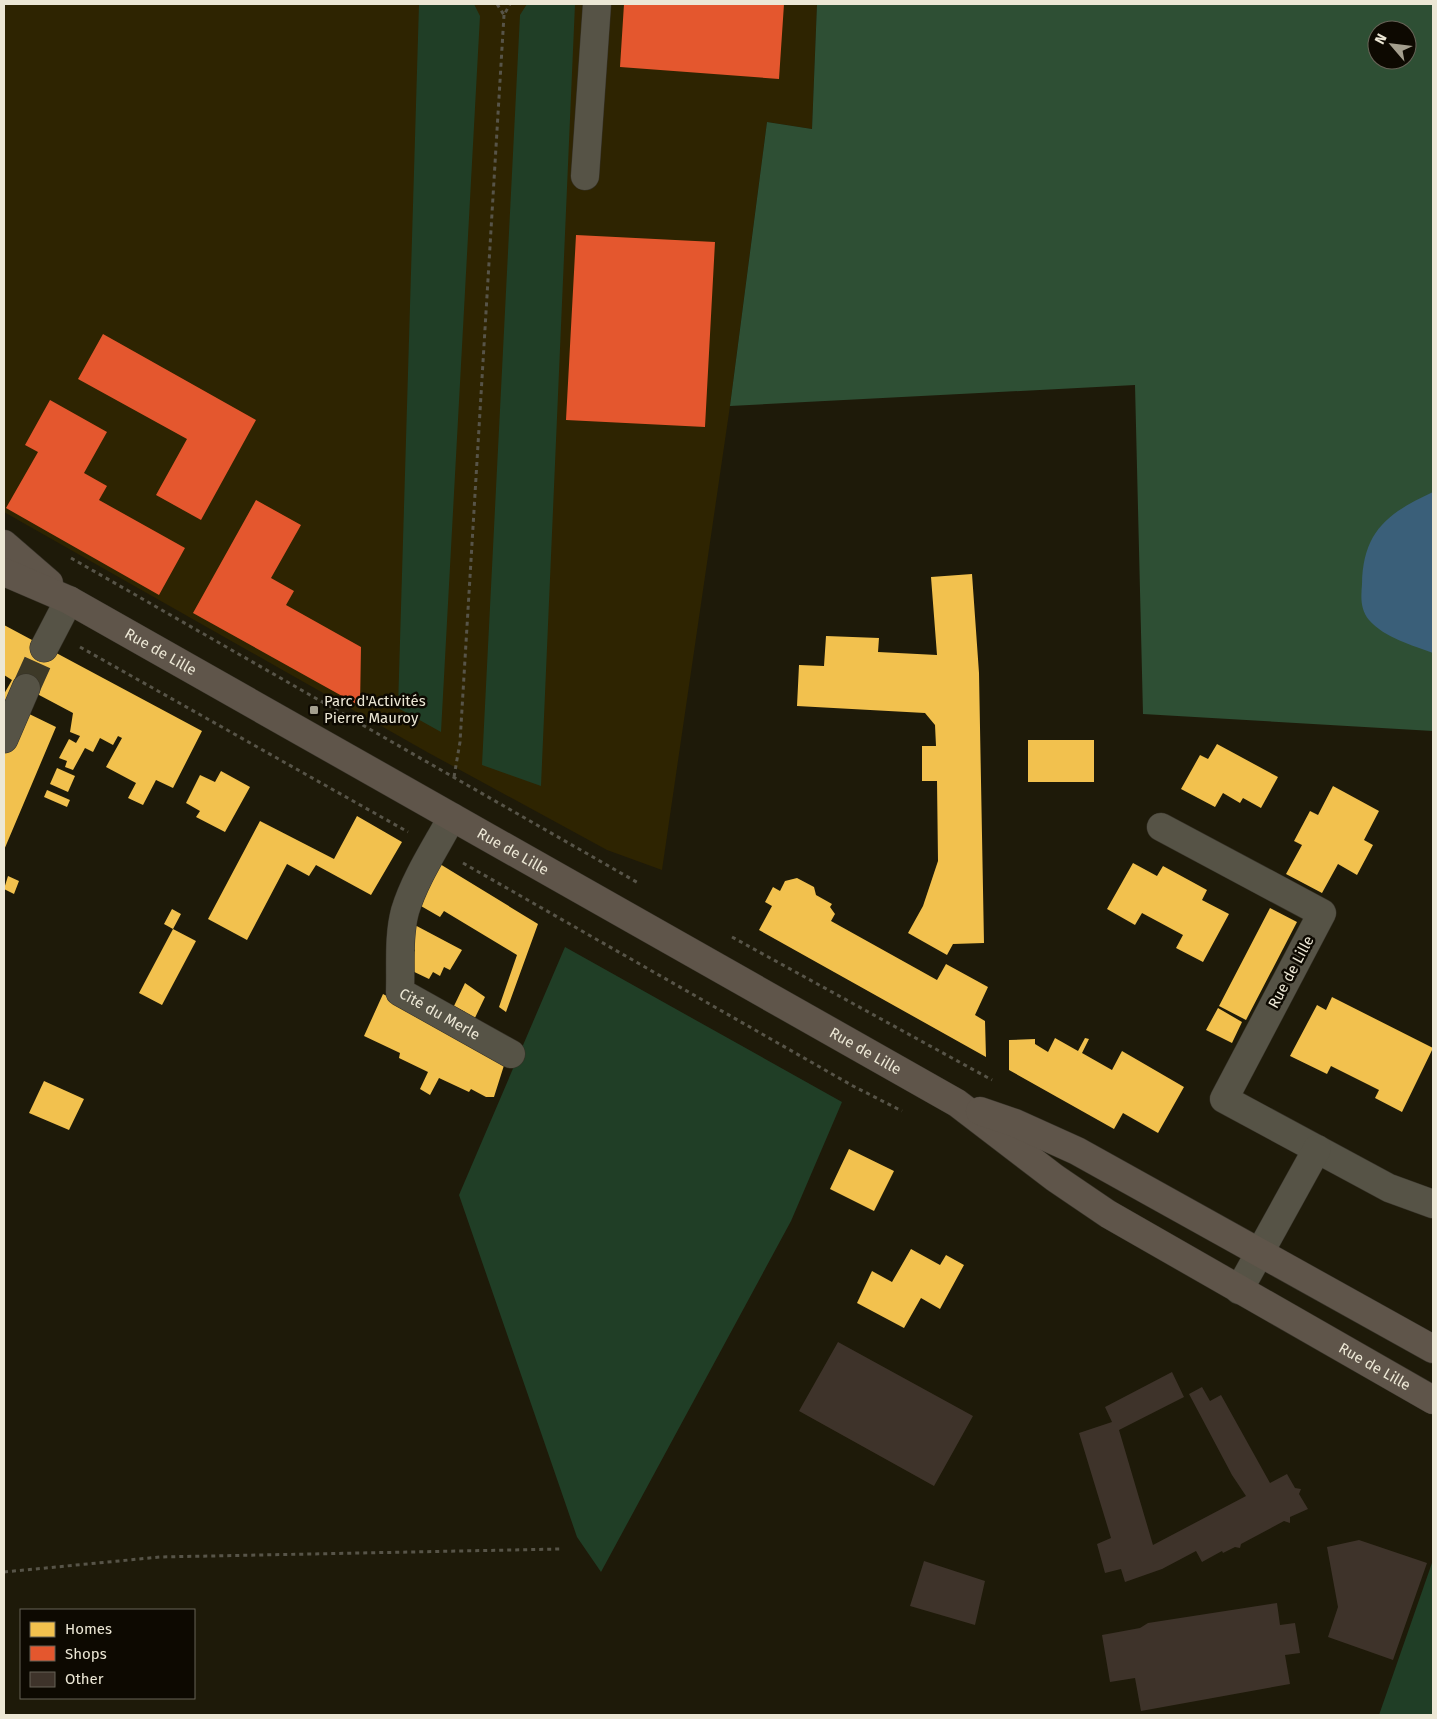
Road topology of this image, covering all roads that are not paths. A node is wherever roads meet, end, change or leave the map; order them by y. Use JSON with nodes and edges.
{"nodes":[{"id":1,"x":597,"y":4,"type":"edge"},
{"id":2,"x":586,"y":176,"type":"dead end"},
{"id":3,"x":4,"y":544,"type":"edge"},
{"id":4,"x":4,"y":572,"type":"edge"},
{"id":5,"x":69,"y":600,"type":"junction"},
{"id":6,"x":44,"y":648,"type":"tunnel mouth"},
{"id":7,"x":26,"y":688,"type":"tunnel mouth"},
{"id":8,"x":4,"y":739,"type":"edge"},
{"id":9,"x":452,"y":817,"type":"junction"},
{"id":10,"x":1161,"y":827,"type":"dead end"},
{"id":11,"x":511,"y":1054,"type":"dead end"},
{"id":12,"x":957,"y":1103,"type":"junction"},
{"id":13,"x":1317,"y":1149,"type":"junction"},
{"id":14,"x":1433,"y":1204,"type":"edge"},
{"id":15,"x":1260,"y":1252,"type":"junction"},
{"id":16,"x":1239,"y":1290,"type":"junction"},
{"id":17,"x":1433,"y":1349,"type":"edge"},
{"id":18,"x":1433,"y":1400,"type":"edge"}],
"edges":[{"from":1,"to":2,"type":"street"},
{"from":3,"to":5,"type":"main road","name":"Rue de Lille"},
{"from":4,"to":5,"type":"main road","name":"Rue de Lille"},
{"from":5,"to":6,"type":"street"},
{"from":5,"to":9,"type":"main road","name":"Rue de Lille"},
{"from":7,"to":8,"type":"street"},
{"from":9,"to":11,"type":"street","name":"Cité du Merle"},
{"from":9,"to":12,"type":"main road","name":"Rue de Lille"},
{"from":10,"to":13,"type":"street","name":"Rue de Lille"},
{"from":12,"to":15,"type":"main road","name":"Rue de Lille"},
{"from":12,"to":16,"type":"main road","name":"Rue de Lille"},
{"from":13,"to":14,"type":"street","name":"Rue de Lille"},
{"from":13,"to":15,"type":"street"},
{"from":15,"to":16,"type":"street"},
{"from":15,"to":17,"type":"main road","name":"Rue de Lille"},
{"from":16,"to":18,"type":"main road","name":"Rue de Lille"}]}
